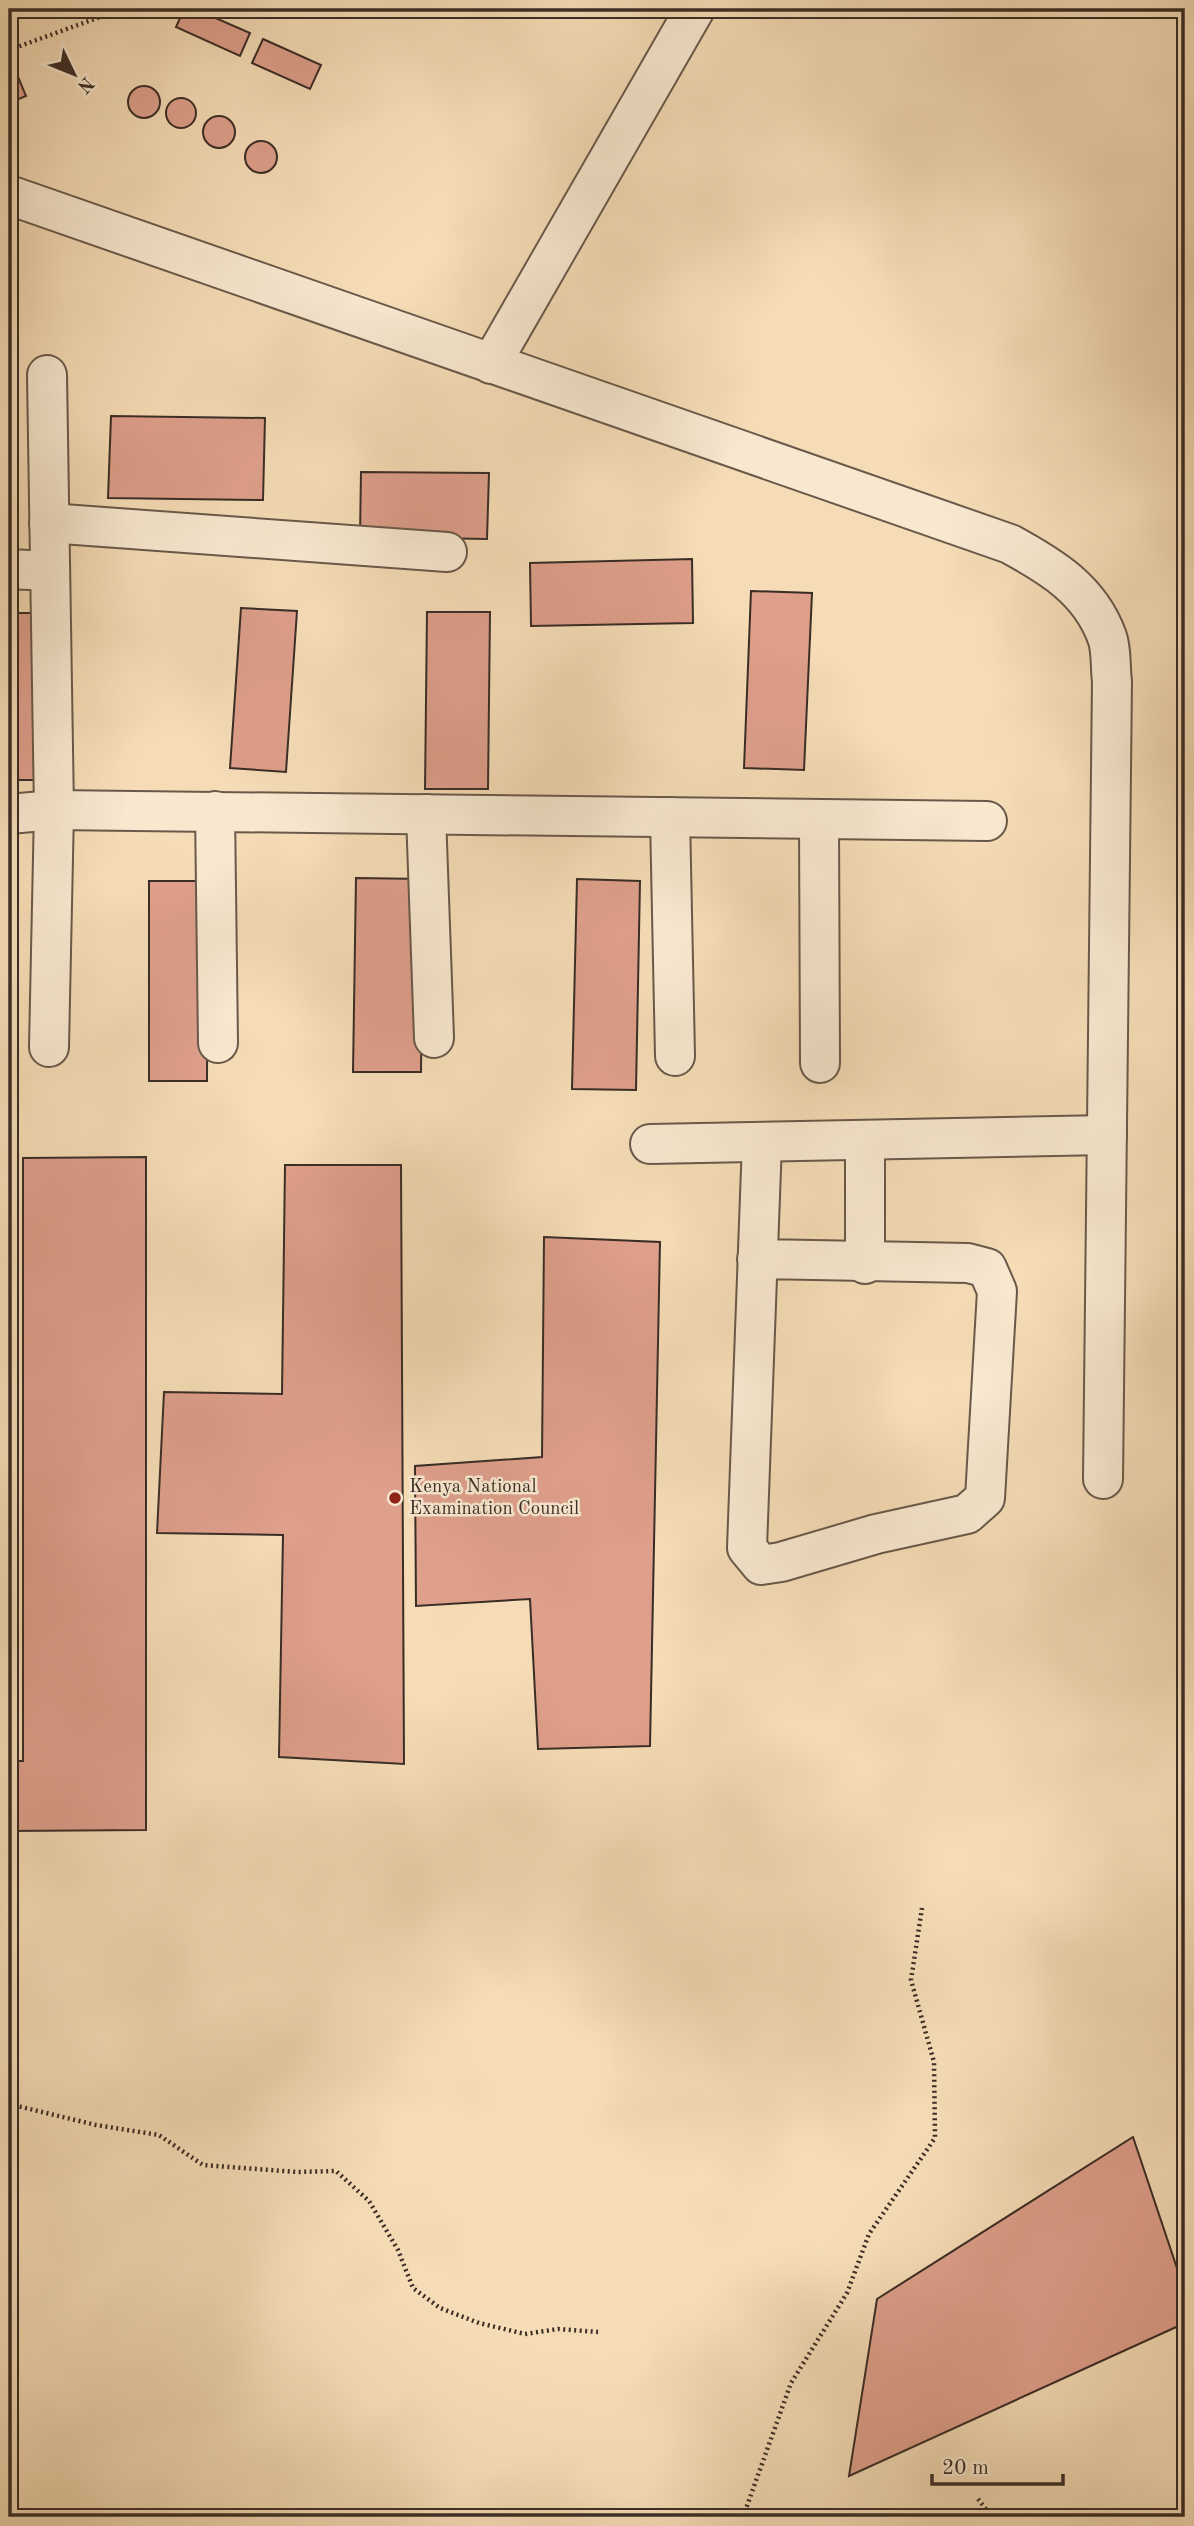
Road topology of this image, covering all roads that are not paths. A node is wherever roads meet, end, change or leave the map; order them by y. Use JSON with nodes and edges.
{"nodes":[{"id":1,"x":695,"y":9,"type":"edge"},
{"id":2,"x":9,"y":195,"type":"edge"},
{"id":3,"x":491,"y":364,"type":"junction"},
{"id":4,"x":47,"y":375,"type":"dead end"},
{"id":5,"x":49,"y":523,"type":"junction"},
{"id":6,"x":447,"y":552,"type":"dead end"},
{"id":7,"x":9,"y":569,"type":"edge"},
{"id":8,"x":50,"y":571,"type":"junction"},
{"id":9,"x":54,"y":810,"type":"junction"},
{"id":10,"x":215,"y":811,"type":"junction"},
{"id":11,"x":9,"y":814,"type":"edge"},
{"id":12,"x":426,"y":814,"type":"junction"},
{"id":13,"x":670,"y":817,"type":"junction"},
{"id":14,"x":819,"y":819,"type":"junction"},
{"id":15,"x":986,"y":821,"type":"dead end"},
{"id":16,"x":435,"y":1038,"type":"dead end"},
{"id":17,"x":218,"y":1043,"type":"dead end"},
{"id":18,"x":49,"y":1047,"type":"dead end"},
{"id":19,"x":675,"y":1056,"type":"dead end"},
{"id":20,"x":820,"y":1063,"type":"dead end"},
{"id":21,"x":1107,"y":1135,"type":"junction"},
{"id":22,"x":865,"y":1140,"type":"junction"},
{"id":23,"x":762,"y":1142,"type":"junction"},
{"id":24,"x":650,"y":1144,"type":"dead end"},
{"id":25,"x":757,"y":1259,"type":"junction"},
{"id":26,"x":865,"y":1264,"type":"junction"},
{"id":27,"x":1103,"y":1479,"type":"dead end"}],
"edges":[{"from":1,"to":3,"type":"street"},
{"from":2,"to":3,"type":"street"},
{"from":3,"to":21,"type":"street"},
{"from":4,"to":5,"type":"street"},
{"from":5,"to":6,"type":"street"},
{"from":5,"to":8,"type":"street"},
{"from":7,"to":8,"type":"street"},
{"from":8,"to":9,"type":"street"},
{"from":9,"to":10,"type":"street"},
{"from":9,"to":11,"type":"street"},
{"from":9,"to":18,"type":"street"},
{"from":10,"to":12,"type":"street"},
{"from":10,"to":17,"type":"street"},
{"from":12,"to":13,"type":"street"},
{"from":12,"to":16,"type":"street"},
{"from":13,"to":14,"type":"street"},
{"from":13,"to":19,"type":"street"},
{"from":14,"to":15,"type":"street"},
{"from":14,"to":20,"type":"street"},
{"from":21,"to":22,"type":"street"},
{"from":21,"to":27,"type":"street"},
{"from":22,"to":23,"type":"street"},
{"from":22,"to":26,"type":"street"},
{"from":23,"to":24,"type":"street"},
{"from":23,"to":25,"type":"street"},
{"from":25,"to":26,"type":"street"},
{"from":25,"to":26,"type":"street"}]}
